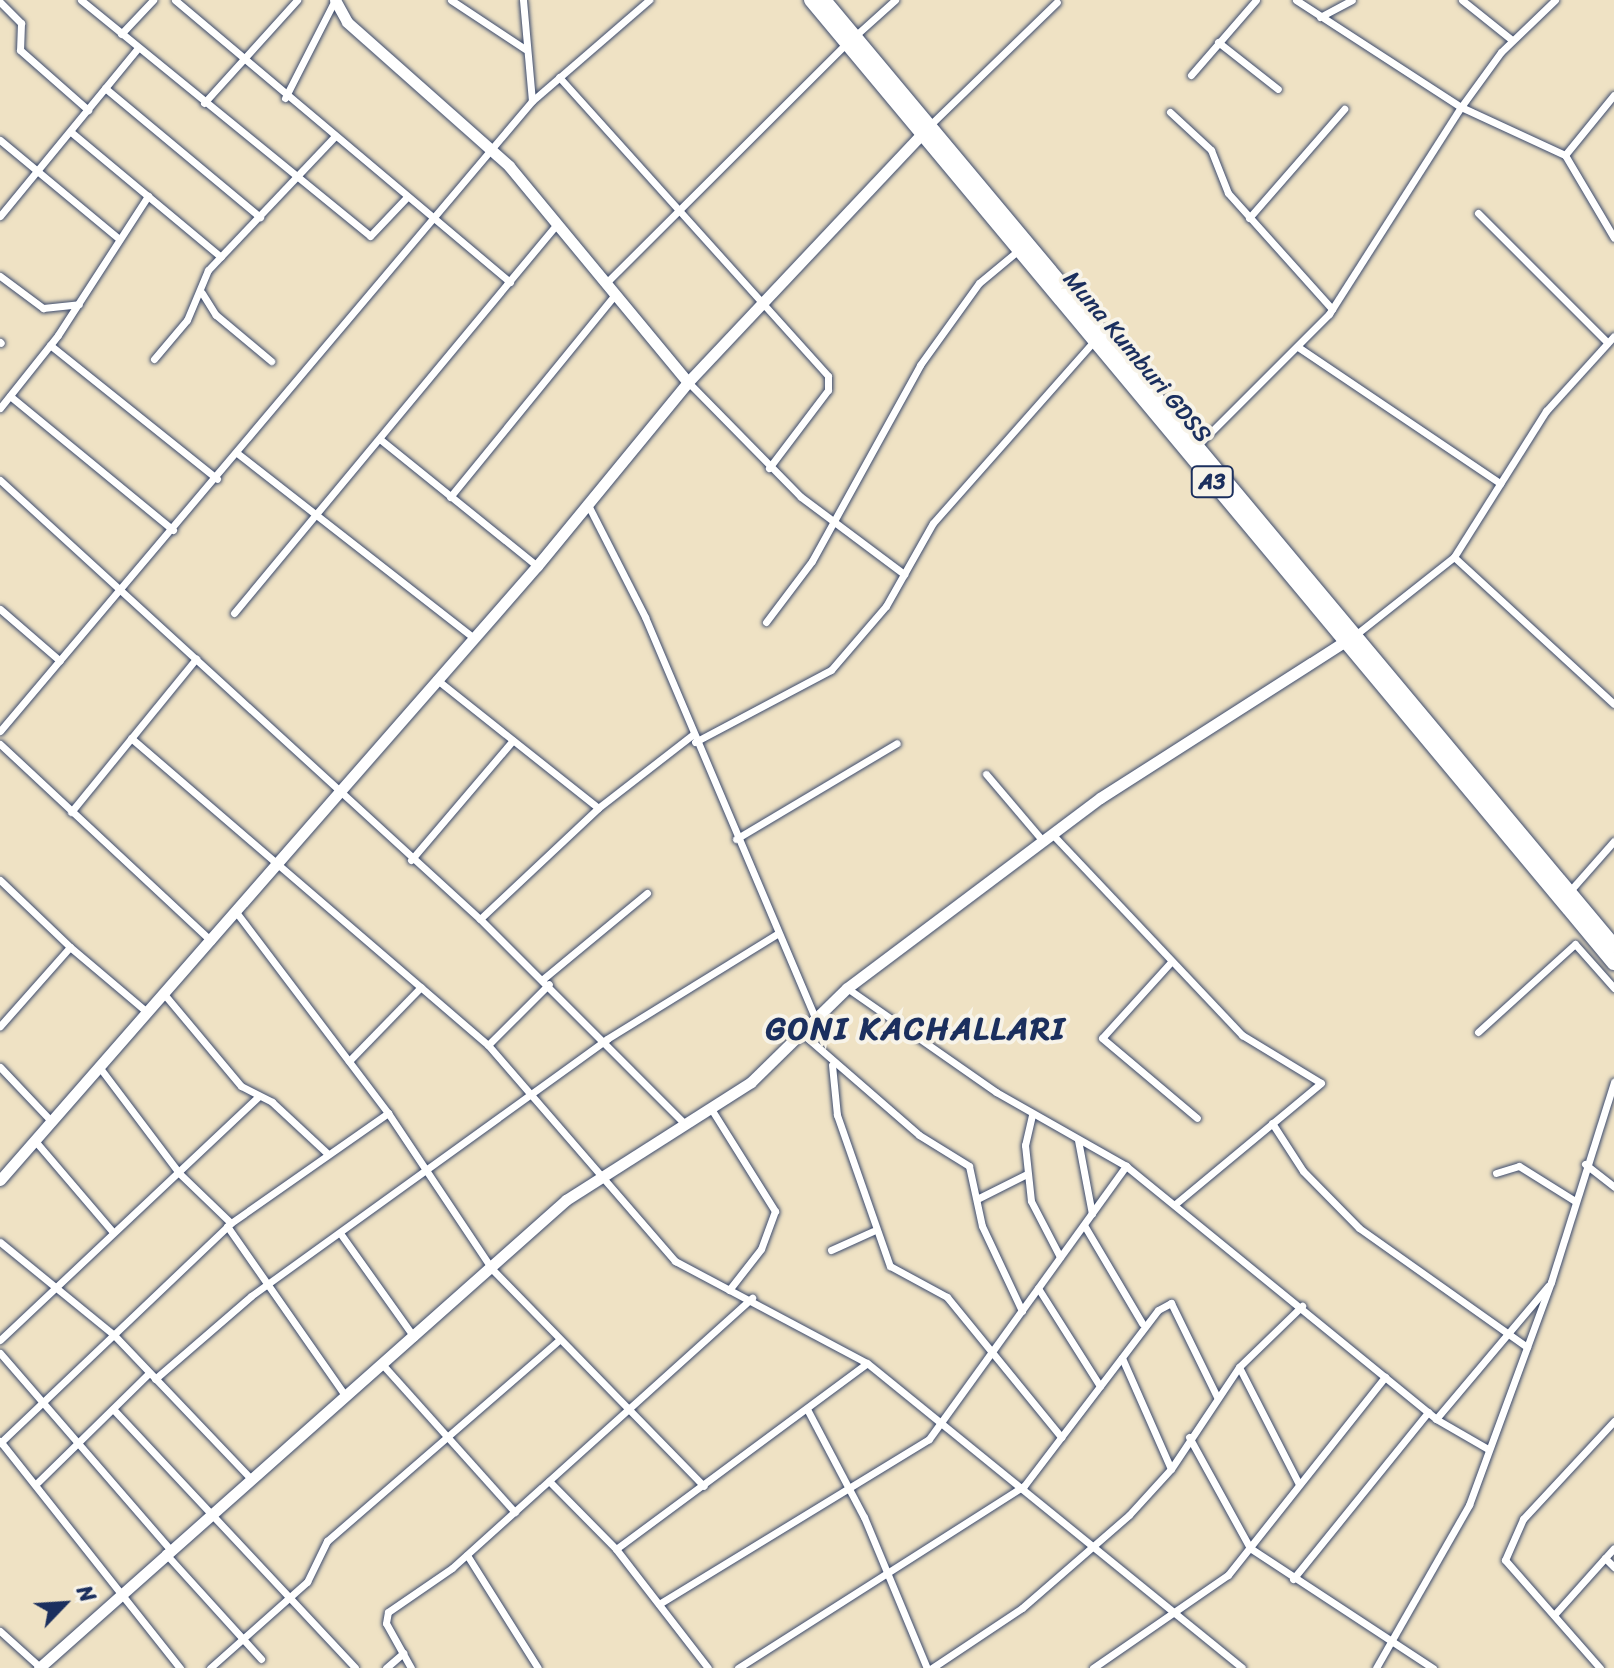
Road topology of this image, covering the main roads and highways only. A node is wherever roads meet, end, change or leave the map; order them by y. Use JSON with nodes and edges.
{"nodes":[{"id":1,"x":811,"y":0,"type":"edge"},
{"id":2,"x":824,"y":0,"type":"edge"},
{"id":3,"x":851,"y":40,"type":"junction"},
{"id":4,"x":926,"y":129,"type":"junction"},
{"id":5,"x":1350,"y":639,"type":"junction"},
{"id":6,"x":1614,"y":946,"type":"edge"},
{"id":7,"x":1614,"y":963,"type":"edge"}],
"edges":[{"from":1,"to":3,"type":"highway","name":"Muna Kumburi GDSS","number":"A3"},
{"from":2,"to":3,"type":"highway","name":"Muna Kumburi GDSS","number":"A3"},
{"from":3,"to":4,"type":"highway","name":"Muna Kumburi GDSS","number":"A3"},
{"from":4,"to":5,"type":"highway","name":"Muna Kumburi GDSS","number":"A3"},
{"from":4,"to":5,"type":"highway","name":"Muna Kumburi GDSS","number":"A3"},
{"from":5,"to":6,"type":"highway","name":"Muna Kumburi GDSS","number":"A3"},
{"from":5,"to":7,"type":"highway","name":"Muna Kumburi GDSS","number":"A3"}]}
